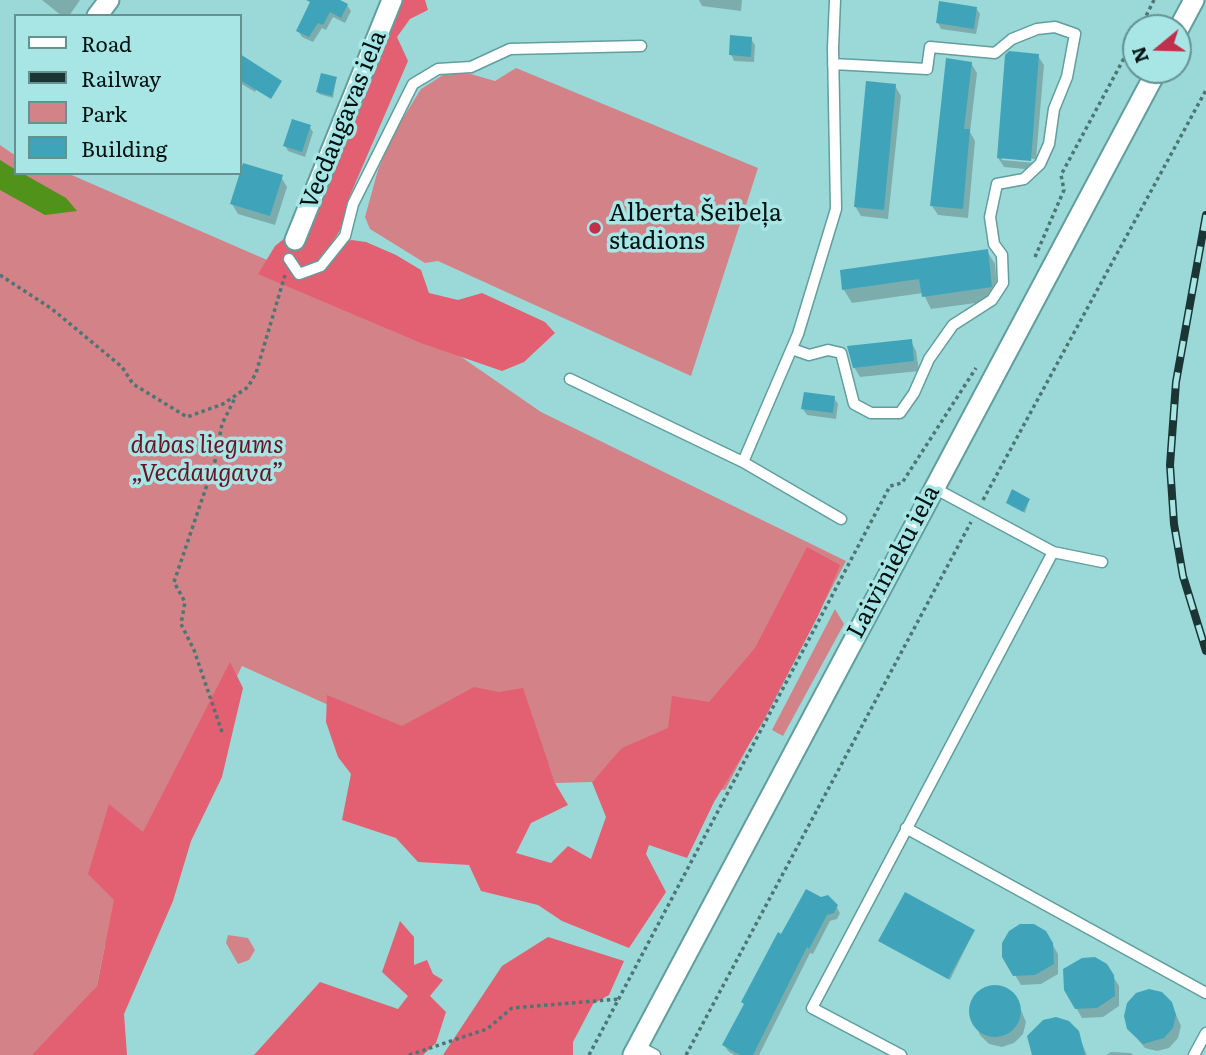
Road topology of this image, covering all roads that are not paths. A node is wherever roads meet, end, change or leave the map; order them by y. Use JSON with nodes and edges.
{"nodes":[{"id":1,"x":392,"y":0,"type":"edge"},
{"id":2,"x":835,"y":0,"type":"edge"},
{"id":3,"x":641,"y":46,"type":"dead end"},
{"id":4,"x":833,"y":64,"type":"junction"},
{"id":5,"x":1150,"y":84,"type":"edge"},
{"id":6,"x":292,"y":249,"type":"joint"},
{"id":7,"x":792,"y":349,"type":"junction"},
{"id":8,"x":570,"y":379,"type":"dead end"},
{"id":9,"x":743,"y":463,"type":"junction"},
{"id":10,"x":934,"y":488,"type":"junction"},
{"id":11,"x":841,"y":519,"type":"dead end"},
{"id":12,"x":1053,"y":552,"type":"junction"},
{"id":13,"x":1102,"y":562,"type":"dead end"},
{"id":14,"x":906,"y":828,"type":"junction"},
{"id":15,"x":1206,"y":993,"type":"edge"},
{"id":16,"x":1206,"y":1033,"type":"edge"},
{"id":17,"x":642,"y":1052,"type":"edge"},
{"id":18,"x":901,"y":1055,"type":"edge"},
{"id":19,"x":1194,"y":1055,"type":"edge"}],
"edges":[{"from":1,"to":6,"type":"street","name":"Vecdaugavas iela"},
{"from":2,"to":4,"type":"lane"},
{"from":3,"to":6,"type":"lane"},
{"from":4,"to":7,"type":"lane"},
{"from":4,"to":7,"type":"lane"},
{"from":5,"to":10,"type":"street","name":"Laivinieku iela"},
{"from":7,"to":9,"type":"lane"},
{"from":8,"to":9,"type":"lane"},
{"from":9,"to":11,"type":"lane"},
{"from":10,"to":12,"type":"lane"},
{"from":10,"to":17,"type":"street","name":"Laivinieku iela"},
{"from":12,"to":13,"type":"lane"},
{"from":12,"to":14,"type":"lane"},
{"from":14,"to":15,"type":"lane"},
{"from":14,"to":18,"type":"lane"},
{"from":16,"to":19,"type":"lane"}]}
